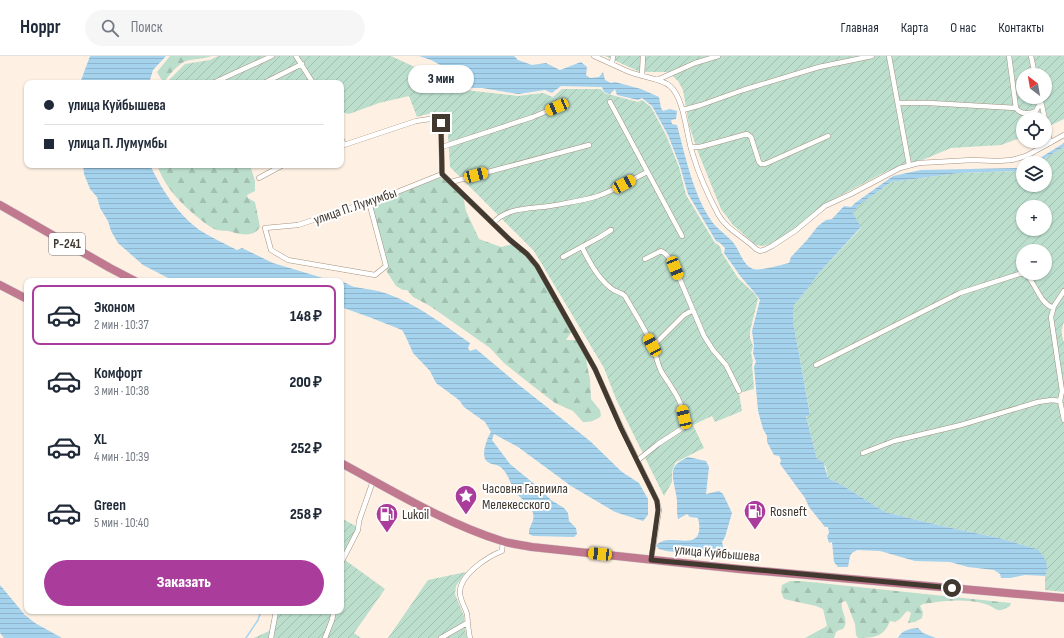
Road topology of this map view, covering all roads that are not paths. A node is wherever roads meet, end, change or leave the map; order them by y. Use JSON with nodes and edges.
{"nodes":[{"id":1,"x":272,"y":56,"type":"edge"},
{"id":2,"x":296,"y":56,"type":"edge"},
{"id":3,"x":594,"y":56,"type":"edge"},
{"id":4,"x":613,"y":56,"type":"edge"},
{"id":5,"x":643,"y":56,"type":"edge"},
{"id":6,"x":718,"y":56,"type":"edge"},
{"id":7,"x":872,"y":56,"type":"edge"},
{"id":8,"x":890,"y":56,"type":"edge"},
{"id":9,"x":1009,"y":56,"type":"edge"},
{"id":10,"x":1031,"y":56,"type":"edge"},
{"id":11,"x":302,"y":64,"type":"junction"},
{"id":12,"x":612,"y":64,"type":"junction"},
{"id":13,"x":1034,"y":68,"type":"edge"},
{"id":14,"x":642,"y":76,"type":"junction"},
{"id":15,"x":220,"y":80,"type":"edge"},
{"id":16,"x":270,"y":80,"type":"edge"},
{"id":17,"x":311,"y":80,"type":"edge"},
{"id":18,"x":657,"y":80,"type":"junction"},
{"id":19,"x":610,"y":102,"type":"dead end"},
{"id":20,"x":566,"y":103,"type":"dead end"},
{"id":21,"x":898,"y":103,"type":"junction"},
{"id":22,"x":1038,"y":104,"type":"edge"},
{"id":23,"x":1016,"y":108,"type":"junction"},
{"id":24,"x":683,"y":110,"type":"junction"},
{"id":25,"x":1064,"y":135,"type":"edge"},
{"id":26,"x":828,"y":136,"type":"dead end"},
{"id":27,"x":1052,"y":142,"type":"edge"},
{"id":28,"x":344,"y":144,"type":"edge"},
{"id":29,"x":589,"y":145,"type":"dead end"},
{"id":30,"x":442,"y":147,"type":"junction"},
{"id":31,"x":691,"y":147,"type":"junction"},
{"id":32,"x":1041,"y":148,"type":"edge"},
{"id":33,"x":909,"y":165,"type":"junction"},
{"id":34,"x":277,"y":168,"type":"edge"},
{"id":35,"x":647,"y":172,"type":"junction"},
{"id":36,"x":442,"y":174,"type":"junction"},
{"id":37,"x":259,"y":178,"type":"dead end"},
{"id":38,"x":451,"y":182,"type":"junction"},
{"id":39,"x":369,"y":202,"type":"junction"},
{"id":40,"x":0,"y":205,"type":"edge"},
{"id":41,"x":493,"y":223,"type":"junction"},
{"id":42,"x":611,"y":230,"type":"dead end"},
{"id":43,"x":682,"y":236,"type":"dead end"},
{"id":44,"x":582,"y":247,"type":"junction"},
{"id":45,"x":563,"y":257,"type":"dead end"},
{"id":46,"x":646,"y":259,"type":"dead end"},
{"id":47,"x":129,"y":278,"type":"edge"},
{"id":48,"x":0,"y":285,"type":"edge"},
{"id":49,"x":1064,"y":291,"type":"edge"},
{"id":50,"x":24,"y":298,"type":"edge"},
{"id":51,"x":1053,"y":308,"type":"junction"},
{"id":52,"x":693,"y":310,"type":"junction"},
{"id":53,"x":653,"y":346,"type":"junction"},
{"id":54,"x":816,"y":365,"type":"dead end"},
{"id":55,"x":738,"y":391,"type":"dead end"},
{"id":56,"x":1060,"y":402,"type":"junction"},
{"id":57,"x":1064,"y":420,"type":"edge"},
{"id":58,"x":863,"y":453,"type":"dead end"},
{"id":59,"x":638,"y":460,"type":"junction"},
{"id":60,"x":344,"y":465,"type":"edge"},
{"id":61,"x":373,"y":481,"type":"junction"},
{"id":62,"x":503,"y":541,"type":"junction"},
{"id":63,"x":344,"y":557,"type":"edge"},
{"id":64,"x":651,"y":560,"type":"junction"},
{"id":65,"x":1062,"y":598,"type":"edge"},
{"id":66,"x":275,"y":614,"type":"edge"},
{"id":67,"x":333,"y":614,"type":"edge"},
{"id":68,"x":467,"y":622,"type":"junction"},
{"id":69,"x":271,"y":638,"type":"edge"},
{"id":70,"x":325,"y":638,"type":"edge"},
{"id":71,"x":441,"y":638,"type":"edge"},
{"id":72,"x":470,"y":638,"type":"edge"}],
"edges":[{"from":1,"to":15,"type":"street"},
{"from":2,"to":11,"type":"street"},
{"from":3,"to":12,"type":"street"},
{"from":4,"to":12,"type":"street"},
{"from":5,"to":14,"type":"street"},
{"from":6,"to":18,"type":"street"},
{"from":7,"to":24,"type":"street"},
{"from":8,"to":21,"type":"street"},
{"from":9,"to":23,"type":"street"},
{"from":10,"to":13,"type":"street"},
{"from":11,"to":16,"type":"street"},
{"from":11,"to":17,"type":"street"},
{"from":12,"to":14,"type":"street"},
{"from":14,"to":18,"type":"street"},
{"from":18,"to":24,"type":"street"},
{"from":19,"to":35,"type":"street"},
{"from":20,"to":30,"type":"street"},
{"from":21,"to":23,"type":"street"},
{"from":21,"to":33,"type":"street"},
{"from":22,"to":23,"type":"street"},
{"from":24,"to":31,"type":"street"},
{"from":25,"to":27,"type":"street"},
{"from":26,"to":31,"type":"street"},
{"from":28,"to":30,"type":"street"},
{"from":29,"to":38,"type":"street"},
{"from":30,"to":36,"type":"street"},
{"from":31,"to":33,"type":"street"},
{"from":32,"to":33,"type":"street"},
{"from":34,"to":37,"type":"street"},
{"from":35,"to":41,"type":"street"},
{"from":35,"to":43,"type":"street"},
{"from":36,"to":38,"type":"street"},
{"from":36,"to":39,"type":"street","name":"улица П. Лумумбы"},
{"from":38,"to":41,"type":"street"},
{"from":39,"to":39,"type":"street","name":"улица П. Лумумбы"},
{"from":40,"to":47,"type":"highway","number":"Р-241"},
{"from":41,"to":59,"type":"street"},
{"from":42,"to":44,"type":"street"},
{"from":44,"to":45,"type":"street"},
{"from":44,"to":53,"type":"street"},
{"from":46,"to":52,"type":"street"},
{"from":48,"to":50,"type":"highway"},
{"from":49,"to":51,"type":"street"},
{"from":51,"to":54,"type":"street"},
{"from":51,"to":56,"type":"street"},
{"from":52,"to":53,"type":"street"},
{"from":52,"to":55,"type":"street"},
{"from":53,"to":59,"type":"street"},
{"from":56,"to":57,"type":"street"},
{"from":56,"to":58,"type":"street"},
{"from":59,"to":64,"type":"street"},
{"from":60,"to":61,"type":"highway","name":"улица Куйбышева"},
{"from":61,"to":62,"type":"highway","name":"улица Куйбышева"},
{"from":61,"to":63,"type":"street"},
{"from":62,"to":64,"type":"highway","name":"улица Куйбышева"},
{"from":62,"to":68,"type":"street"},
{"from":64,"to":65,"type":"highway","name":"улица Куйбышева"},
{"from":66,"to":69,"type":"street"},
{"from":67,"to":70,"type":"street"},
{"from":68,"to":71,"type":"street"},
{"from":68,"to":72,"type":"street"}]}
